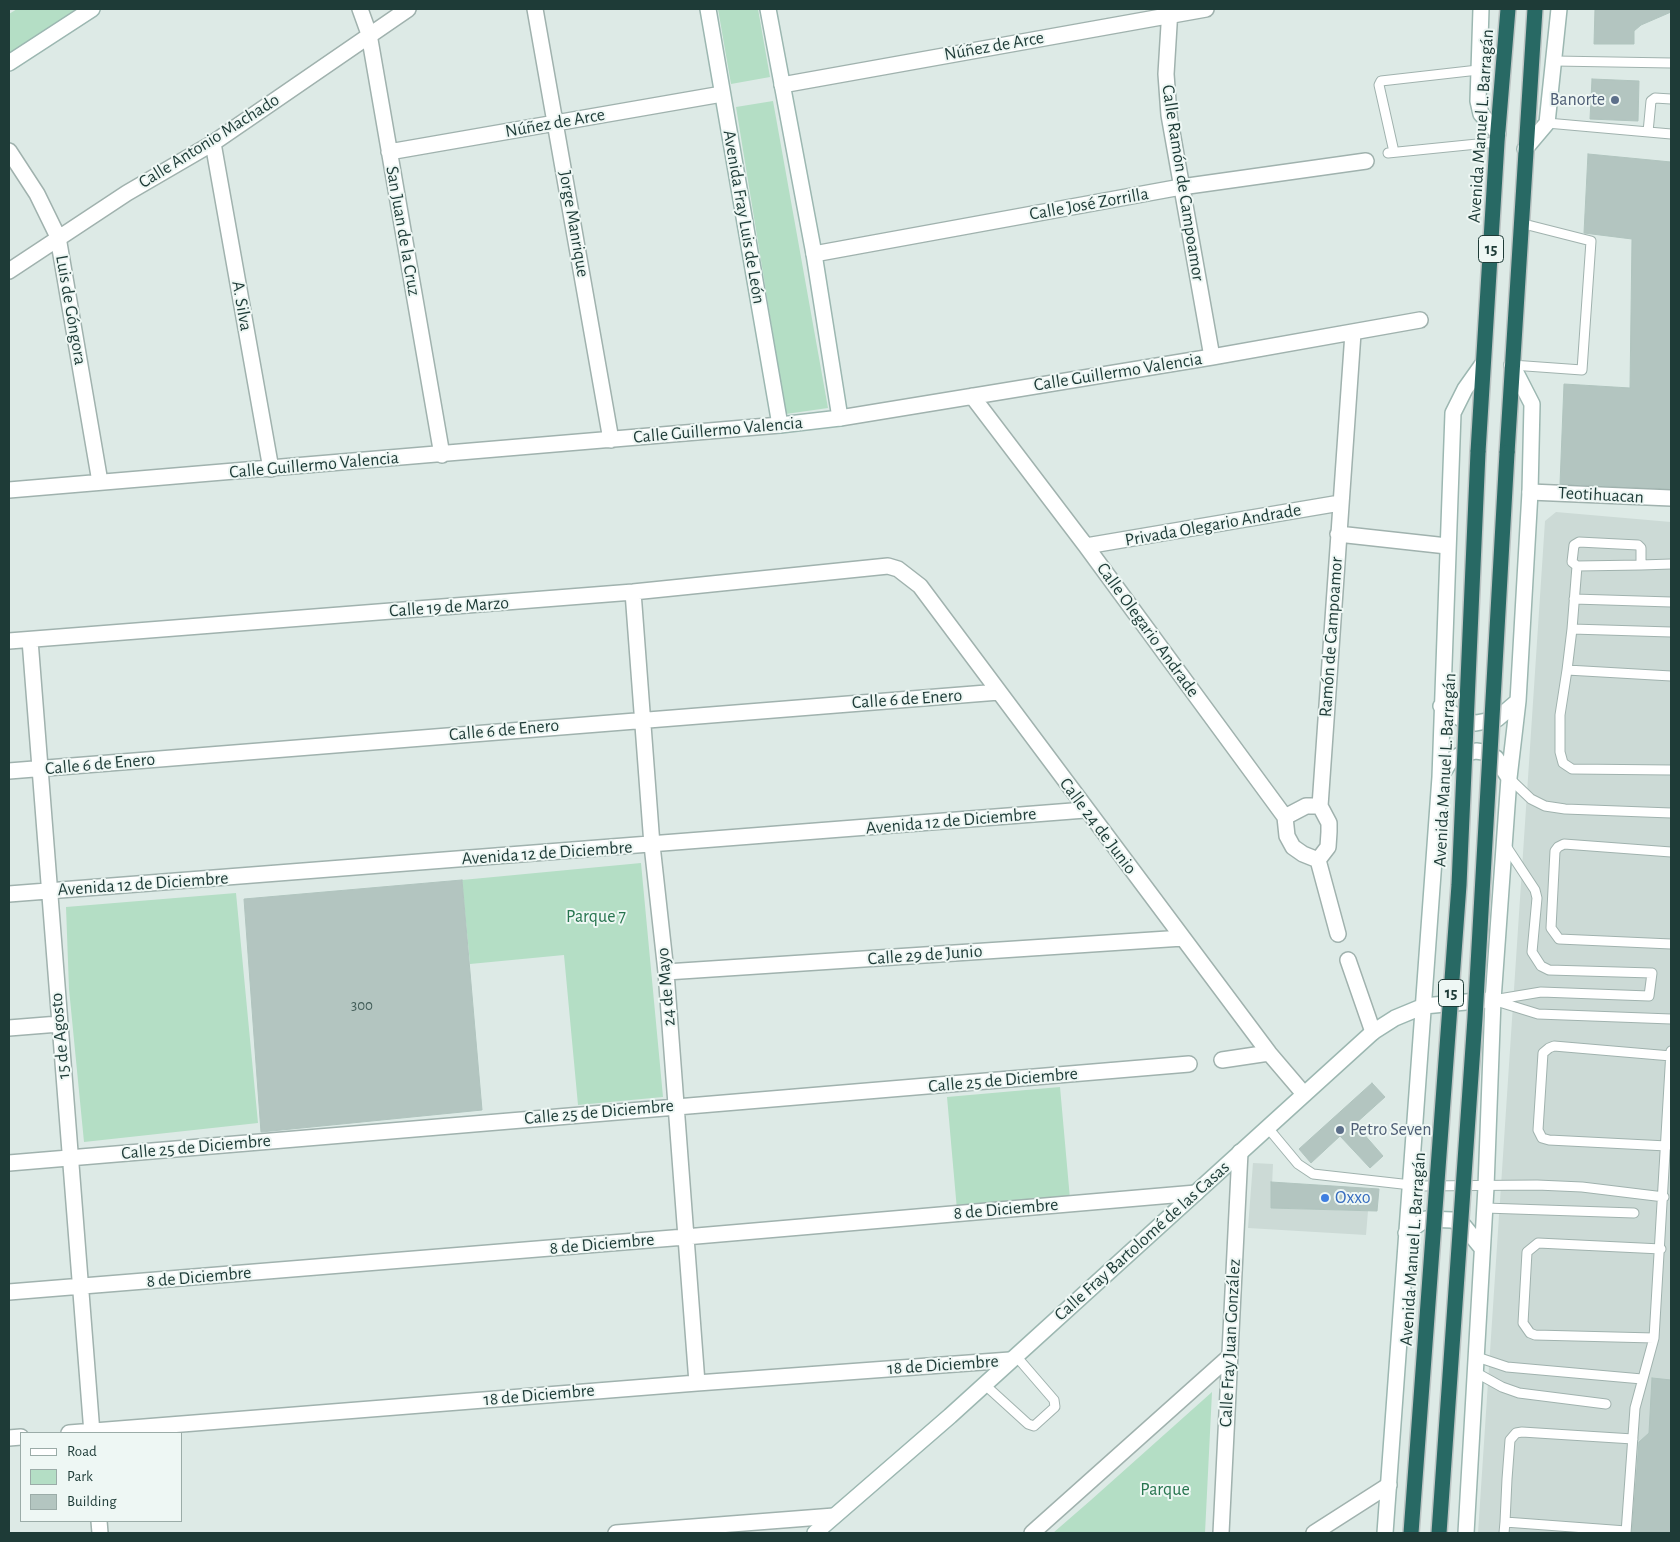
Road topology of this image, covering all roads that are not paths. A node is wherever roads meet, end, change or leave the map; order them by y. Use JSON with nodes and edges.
{"nodes":[{"id":1,"x":92,"y":9,"type":"edge"},
{"id":2,"x":360,"y":9,"type":"edge"},
{"id":3,"x":408,"y":9,"type":"edge"},
{"id":4,"x":535,"y":9,"type":"edge"},
{"id":5,"x":708,"y":9,"type":"edge"},
{"id":6,"x":768,"y":9,"type":"edge"},
{"id":7,"x":1206,"y":9,"type":"edge"},
{"id":8,"x":1481,"y":9,"type":"edge"},
{"id":9,"x":1508,"y":9,"type":"edge"},
{"id":10,"x":1535,"y":9,"type":"edge"},
{"id":11,"x":1559,"y":9,"type":"edge"},
{"id":12,"x":1170,"y":12,"type":"edge"},
{"id":13,"x":369,"y":34,"type":"junction"},
{"id":14,"x":1555,"y":61,"type":"junction"},
{"id":15,"x":9,"y":63,"type":"edge"},
{"id":16,"x":1671,"y":63,"type":"edge"},
{"id":17,"x":1478,"y":70,"type":"junction"},
{"id":18,"x":782,"y":85,"type":"junction"},
{"id":19,"x":722,"y":94,"type":"junction"},
{"id":20,"x":1671,"y":99,"type":"edge"},
{"id":21,"x":557,"y":123,"type":"junction"},
{"id":22,"x":1546,"y":123,"type":"junction"},
{"id":23,"x":1648,"y":132,"type":"junction"},
{"id":24,"x":1671,"y":134,"type":"edge"},
{"id":25,"x":1498,"y":137,"type":"junction"},
{"id":26,"x":214,"y":143,"type":"junction"},
{"id":27,"x":1525,"y":149,"type":"junction"},
{"id":28,"x":9,"y":151,"type":"edge"},
{"id":29,"x":389,"y":152,"type":"junction"},
{"id":30,"x":1366,"y":160,"type":"dead end"},
{"id":31,"x":1181,"y":187,"type":"junction"},
{"id":32,"x":1520,"y":223,"type":"junction"},
{"id":33,"x":58,"y":237,"type":"junction"},
{"id":34,"x":814,"y":254,"type":"junction"},
{"id":35,"x":9,"y":270,"type":"edge"},
{"id":36,"x":1420,"y":320,"type":"dead end"},
{"id":37,"x":1353,"y":332,"type":"junction"},
{"id":38,"x":1212,"y":357,"type":"junction"},
{"id":39,"x":1482,"y":365,"type":"junction"},
{"id":40,"x":1512,"y":365,"type":"junction"},
{"id":41,"x":972,"y":396,"type":"junction"},
{"id":42,"x":840,"y":418,"type":"junction"},
{"id":43,"x":780,"y":425,"type":"junction"},
{"id":44,"x":611,"y":440,"type":"junction"},
{"id":45,"x":442,"y":455,"type":"junction"},
{"id":46,"x":271,"y":469,"type":"junction"},
{"id":47,"x":100,"y":482,"type":"junction"},
{"id":48,"x":9,"y":490,"type":"edge"},
{"id":49,"x":1530,"y":492,"type":"junction"},
{"id":50,"x":1671,"y":498,"type":"edge"},
{"id":51,"x":1340,"y":503,"type":"junction"},
{"id":52,"x":1338,"y":534,"type":"junction"},
{"id":53,"x":1086,"y":546,"type":"junction"},
{"id":54,"x":1447,"y":546,"type":"junction"},
{"id":55,"x":1671,"y":564,"type":"edge"},
{"id":56,"x":1641,"y":565,"type":"junction"},
{"id":57,"x":888,"y":566,"type":"joint"},
{"id":58,"x":1577,"y":566,"type":"junction"},
{"id":59,"x":633,"y":592,"type":"junction"},
{"id":60,"x":1574,"y":598,"type":"junction"},
{"id":61,"x":1671,"y":602,"type":"edge"},
{"id":62,"x":1572,"y":629,"type":"junction"},
{"id":63,"x":1671,"y":632,"type":"edge"},
{"id":64,"x":30,"y":640,"type":"junction"},
{"id":65,"x":9,"y":641,"type":"edge"},
{"id":66,"x":1567,"y":670,"type":"junction"},
{"id":67,"x":1671,"y":676,"type":"edge"},
{"id":68,"x":999,"y":692,"type":"junction"},
{"id":69,"x":1518,"y":701,"type":"junction"},
{"id":70,"x":1441,"y":706,"type":"junction"},
{"id":71,"x":643,"y":718,"type":"junction"},
{"id":72,"x":40,"y":769,"type":"junction"},
{"id":73,"x":1671,"y":770,"type":"edge"},
{"id":74,"x":9,"y":771,"type":"edge"},
{"id":75,"x":1440,"y":777,"type":"junction"},
{"id":76,"x":1509,"y":778,"type":"junction"},
{"id":77,"x":1320,"y":806,"type":"junction"},
{"id":78,"x":1085,"y":810,"type":"junction"},
{"id":79,"x":1671,"y":813,"type":"edge"},
{"id":80,"x":1285,"y":818,"type":"junction"},
{"id":81,"x":652,"y":845,"type":"junction"},
{"id":82,"x":1506,"y":846,"type":"junction"},
{"id":83,"x":1671,"y":852,"type":"edge"},
{"id":84,"x":1318,"y":860,"type":"junction"},
{"id":85,"x":49,"y":891,"type":"junction"},
{"id":86,"x":9,"y":894,"type":"edge"},
{"id":87,"x":1338,"y":934,"type":"dead end"},
{"id":88,"x":1183,"y":938,"type":"junction"},
{"id":89,"x":1671,"y":944,"type":"edge"},
{"id":90,"x":1348,"y":960,"type":"dead end"},
{"id":91,"x":666,"y":972,"type":"junction"},
{"id":92,"x":1494,"y":1000,"type":"junction"},
{"id":93,"x":1424,"y":1006,"type":"junction"},
{"id":94,"x":1671,"y":1019,"type":"edge"},
{"id":95,"x":59,"y":1024,"type":"junction"},
{"id":96,"x":9,"y":1028,"type":"edge"},
{"id":97,"x":1373,"y":1032,"type":"junction"},
{"id":98,"x":1671,"y":1051,"type":"edge"},
{"id":99,"x":1269,"y":1053,"type":"junction"},
{"id":100,"x":1671,"y":1056,"type":"edge"},
{"id":101,"x":1222,"y":1060,"type":"dead end"},
{"id":102,"x":1189,"y":1064,"type":"dead end"},
{"id":103,"x":1304,"y":1094,"type":"junction"},
{"id":104,"x":674,"y":1106,"type":"junction"},
{"id":105,"x":1268,"y":1128,"type":"junction"},
{"id":106,"x":1667,"y":1146,"type":"junction"},
{"id":107,"x":1240,"y":1152,"type":"junction"},
{"id":108,"x":70,"y":1158,"type":"junction"},
{"id":109,"x":9,"y":1162,"type":"edge"},
{"id":110,"x":1411,"y":1185,"type":"junction"},
{"id":111,"x":1486,"y":1187,"type":"junction"},
{"id":112,"x":1196,"y":1193,"type":"junction"},
{"id":113,"x":1664,"y":1197,"type":"junction"},
{"id":114,"x":1485,"y":1208,"type":"junction"},
{"id":115,"x":1634,"y":1213,"type":"dead end"},
{"id":116,"x":1406,"y":1233,"type":"junction"},
{"id":117,"x":685,"y":1237,"type":"junction"},
{"id":118,"x":1481,"y":1247,"type":"junction"},
{"id":119,"x":1660,"y":1249,"type":"junction"},
{"id":120,"x":81,"y":1286,"type":"junction"},
{"id":121,"x":9,"y":1292,"type":"edge"},
{"id":122,"x":1654,"y":1338,"type":"junction"},
{"id":123,"x":1229,"y":1357,"type":"junction"},
{"id":124,"x":1013,"y":1358,"type":"junction"},
{"id":125,"x":1476,"y":1365,"type":"junction"},
{"id":126,"x":1642,"y":1379,"type":"junction"},
{"id":127,"x":697,"y":1383,"type":"junction"},
{"id":128,"x":984,"y":1384,"type":"junction"},
{"id":129,"x":1606,"y":1404,"type":"dead end"},
{"id":130,"x":92,"y":1432,"type":"edge"},
{"id":131,"x":1633,"y":1439,"type":"junction"},
{"id":132,"x":1389,"y":1485,"type":"junction"},
{"id":133,"x":834,"y":1516,"type":"junction"},
{"id":134,"x":1505,"y":1522,"type":"junction"},
{"id":135,"x":1626,"y":1532,"type":"edge"},
{"id":136,"x":616,"y":1533,"type":"edge"},
{"id":137,"x":815,"y":1533,"type":"edge"},
{"id":138,"x":1032,"y":1533,"type":"edge"},
{"id":139,"x":1221,"y":1533,"type":"edge"},
{"id":140,"x":1314,"y":1533,"type":"edge"},
{"id":141,"x":1385,"y":1533,"type":"edge"},
{"id":142,"x":1412,"y":1533,"type":"edge"},
{"id":143,"x":1439,"y":1533,"type":"edge"},
{"id":144,"x":1466,"y":1533,"type":"edge"},
{"id":145,"x":1504,"y":1533,"type":"edge"}],
"edges":[{"from":1,"to":15,"type":"street"},
{"from":2,"to":13,"type":"street","name":"San Juan de la Cruz"},
{"from":3,"to":13,"type":"street","name":"Calle Antonio Machado"},
{"from":4,"to":21,"type":"street","name":"Jorge Manrique"},
{"from":5,"to":19,"type":"street","name":"Avenida Fray Luis de León"},
{"from":6,"to":18,"type":"street"},
{"from":7,"to":12,"type":"street","name":"Núñez de Arce"},
{"from":8,"to":17,"type":"street"},
{"from":9,"to":25,"type":"highway","name":"Avenida Manuel L. Barragán","number":"15"},
{"from":10,"to":27,"type":"highway","number":"15"},
{"from":11,"to":14,"type":"street"},
{"from":12,"to":18,"type":"street","name":"Núñez de Arce"},
{"from":12,"to":31,"type":"street","name":"Calle Ramón de Campoamor"},
{"from":13,"to":26,"type":"street","name":"Calle Antonio Machado"},
{"from":13,"to":29,"type":"street","name":"San Juan de la Cruz"},
{"from":14,"to":16,"type":"lane"},
{"from":14,"to":22,"type":"street"},
{"from":17,"to":25,"type":"street"},
{"from":17,"to":25,"type":"lane"},
{"from":18,"to":34,"type":"street"},
{"from":19,"to":21,"type":"street","name":"Núñez de Arce"},
{"from":19,"to":43,"type":"street","name":"Avenida Fray Luis de León"},
{"from":20,"to":23,"type":"lane"},
{"from":21,"to":29,"type":"street","name":"Núñez de Arce"},
{"from":21,"to":44,"type":"street","name":"Jorge Manrique"},
{"from":22,"to":23,"type":"lane"},
{"from":22,"to":27,"type":"street"},
{"from":23,"to":24,"type":"lane"},
{"from":25,"to":39,"type":"highway","name":"Avenida Manuel L. Barragán","number":"15"},
{"from":26,"to":33,"type":"street","name":"Calle Antonio Machado"},
{"from":26,"to":46,"type":"street","name":"A. Silva"},
{"from":27,"to":32,"type":"highway","number":"15"},
{"from":28,"to":33,"type":"street","name":"Luis de Góngora"},
{"from":29,"to":45,"type":"street","name":"San Juan de la Cruz"},
{"from":30,"to":31,"type":"street","name":"Calle José Zorrilla"},
{"from":31,"to":34,"type":"street","name":"Calle José Zorrilla"},
{"from":31,"to":38,"type":"street","name":"Calle Ramón de Campoamor"},
{"from":32,"to":40,"type":"highway","number":"15"},
{"from":32,"to":40,"type":"lane"},
{"from":33,"to":35,"type":"street","name":"Calle Antonio Machado"},
{"from":33,"to":47,"type":"street","name":"Luis de Góngora"},
{"from":34,"to":42,"type":"street"},
{"from":36,"to":37,"type":"street","name":"Calle Guillermo Valencia"},
{"from":37,"to":38,"type":"street","name":"Calle Guillermo Valencia"},
{"from":37,"to":51,"type":"street","name":"Ramón de Campoamor"},
{"from":38,"to":41,"type":"street","name":"Calle Guillermo Valencia"},
{"from":39,"to":54,"type":"street"},
{"from":39,"to":142,"type":"highway","name":"Avenida Manuel L. Barragán","number":"15","bridge":true},
{"from":40,"to":49,"type":"street"},
{"from":40,"to":143,"type":"highway","number":"15","bridge":true},
{"from":41,"to":42,"type":"street","name":"Calle Guillermo Valencia"},
{"from":41,"to":53,"type":"street","name":"Calle Olegario Andrade"},
{"from":42,"to":43,"type":"street","name":"Calle Guillermo Valencia"},
{"from":43,"to":44,"type":"street","name":"Calle Guillermo Valencia"},
{"from":44,"to":45,"type":"street","name":"Calle Guillermo Valencia"},
{"from":45,"to":46,"type":"street","name":"Calle Guillermo Valencia"},
{"from":46,"to":47,"type":"street","name":"Calle Guillermo Valencia"},
{"from":47,"to":48,"type":"street","name":"Calle Guillermo Valencia"},
{"from":49,"to":50,"type":"street","name":"Teotihuacan"},
{"from":49,"to":69,"type":"street"},
{"from":51,"to":52,"type":"street","name":"Ramón de Campoamor"},
{"from":51,"to":53,"type":"street","name":"Privada Olegario Andrade"},
{"from":52,"to":54,"type":"street"},
{"from":52,"to":77,"type":"street","name":"Ramón de Campoamor"},
{"from":53,"to":80,"type":"street","name":"Calle Olegario Andrade"},
{"from":54,"to":70,"type":"street"},
{"from":55,"to":56,"type":"lane"},
{"from":56,"to":58,"type":"lane"},
{"from":56,"to":58,"type":"lane"},
{"from":57,"to":59,"type":"street","name":"Calle 19 de Marzo"},
{"from":57,"to":68,"type":"street","name":"Calle 24 de Junio"},
{"from":58,"to":60,"type":"lane"},
{"from":59,"to":64,"type":"street","name":"Calle 19 de Marzo"},
{"from":59,"to":71,"type":"street","name":"24 de Mayo"},
{"from":60,"to":61,"type":"lane"},
{"from":60,"to":62,"type":"lane"},
{"from":62,"to":63,"type":"lane"},
{"from":62,"to":66,"type":"lane"},
{"from":64,"to":65,"type":"street","name":"Calle 19 de Marzo"},
{"from":64,"to":72,"type":"street","name":"15 de Agosto"},
{"from":66,"to":67,"type":"lane"},
{"from":66,"to":73,"type":"lane"},
{"from":68,"to":71,"type":"street","name":"Calle 6 de Enero"},
{"from":68,"to":78,"type":"street","name":"Calle 24 de Junio"},
{"from":69,"to":70,"type":"street"},
{"from":69,"to":76,"type":"street"},
{"from":70,"to":75,"type":"street"},
{"from":71,"to":72,"type":"street","name":"Calle 6 de Enero"},
{"from":71,"to":81,"type":"street","name":"24 de Mayo"},
{"from":72,"to":74,"type":"street","name":"Calle 6 de Enero"},
{"from":72,"to":85,"type":"street","name":"15 de Agosto"},
{"from":75,"to":76,"type":"street"},
{"from":75,"to":93,"type":"street"},
{"from":76,"to":79,"type":"lane"},
{"from":76,"to":82,"type":"street"},
{"from":77,"to":80,"type":"street"},
{"from":77,"to":84,"type":"street","name":"Ramón de Campoamor"},
{"from":78,"to":81,"type":"street","name":"Avenida 12 de Diciembre"},
{"from":78,"to":88,"type":"street","name":"Calle 24 de Junio"},
{"from":80,"to":84,"type":"street","name":"Calle Olegario Andrade"},
{"from":81,"to":85,"type":"street","name":"Avenida 12 de Diciembre"},
{"from":81,"to":91,"type":"street","name":"24 de Mayo"},
{"from":82,"to":92,"type":"street"},
{"from":82,"to":92,"type":"lane"},
{"from":83,"to":89,"type":"lane"},
{"from":84,"to":87,"type":"street"},
{"from":85,"to":86,"type":"street","name":"Avenida 12 de Diciembre"},
{"from":85,"to":95,"type":"street","name":"15 de Agosto"},
{"from":88,"to":91,"type":"street","name":"Calle 29 de Junio"},
{"from":88,"to":99,"type":"street","name":"Calle 24 de Junio"},
{"from":90,"to":97,"type":"street"},
{"from":91,"to":104,"type":"street","name":"24 de Mayo"},
{"from":92,"to":93,"type":"street","name":"Calle Fray Bartolomé de las Casas"},
{"from":92,"to":94,"type":"lane"},
{"from":92,"to":111,"type":"street"},
{"from":93,"to":97,"type":"street","name":"Calle Fray Bartolomé de las Casas"},
{"from":93,"to":110,"type":"street"},
{"from":95,"to":96,"type":"street"},
{"from":95,"to":108,"type":"street","name":"15 de Agosto"},
{"from":97,"to":103,"type":"street","name":"Calle Fray Bartolomé de las Casas"},
{"from":98,"to":100,"type":"lane"},
{"from":99,"to":101,"type":"street"},
{"from":99,"to":103,"type":"street","name":"Calle 24 de Junio"},
{"from":100,"to":106,"type":"lane"},
{"from":100,"to":106,"type":"lane"},
{"from":102,"to":104,"type":"street","name":"Calle 25 de Diciembre"},
{"from":103,"to":105,"type":"street","name":"Calle Fray Bartolomé de las Casas"},
{"from":104,"to":108,"type":"street","name":"Calle 25 de Diciembre"},
{"from":104,"to":117,"type":"street","name":"24 de Mayo"},
{"from":105,"to":107,"type":"street","name":"Calle Fray Bartolomé de las Casas"},
{"from":105,"to":110,"type":"lane"},
{"from":106,"to":113,"type":"lane"},
{"from":107,"to":112,"type":"street","name":"Calle Fray Bartolomé de las Casas"},
{"from":107,"to":123,"type":"street","name":"Calle Fray Juan González"},
{"from":108,"to":109,"type":"street","name":"Calle 25 de Diciembre"},
{"from":108,"to":120,"type":"street","name":"15 de Agosto"},
{"from":110,"to":111,"type":"lane"},
{"from":110,"to":116,"type":"street"},
{"from":111,"to":113,"type":"lane"},
{"from":111,"to":114,"type":"street"},
{"from":112,"to":117,"type":"street","name":"8 de Diciembre"},
{"from":112,"to":124,"type":"street","name":"Calle Fray Bartolomé de las Casas"},
{"from":113,"to":119,"type":"lane"},
{"from":114,"to":115,"type":"lane"},
{"from":114,"to":118,"type":"street"},
{"from":116,"to":118,"type":"street"},
{"from":116,"to":132,"type":"street"},
{"from":117,"to":120,"type":"street","name":"8 de Diciembre"},
{"from":117,"to":127,"type":"street","name":"24 de Mayo"},
{"from":118,"to":125,"type":"street"},
{"from":119,"to":122,"type":"lane"},
{"from":119,"to":122,"type":"lane"},
{"from":120,"to":121,"type":"street","name":"8 de Diciembre"},
{"from":120,"to":130,"type":"street","name":"15 de Agosto"},
{"from":122,"to":126,"type":"lane"},
{"from":123,"to":138,"type":"street"},
{"from":123,"to":139,"type":"street","name":"Calle Fray Juan González"},
{"from":124,"to":127,"type":"street","name":"18 de Diciembre"},
{"from":124,"to":128,"type":"street","name":"Calle Fray Bartolomé de las Casas"},
{"from":124,"to":128,"type":"lane"},
{"from":125,"to":126,"type":"lane"},
{"from":125,"to":129,"type":"lane"},
{"from":125,"to":144,"type":"street"},
{"from":126,"to":131,"type":"lane"},
{"from":127,"to":130,"type":"street","name":"18 de Diciembre"},
{"from":128,"to":133,"type":"street","name":"Calle Fray Bartolomé de las Casas"},
{"from":131,"to":134,"type":"lane"},
{"from":131,"to":135,"type":"lane"},
{"from":132,"to":140,"type":"street"},
{"from":132,"to":141,"type":"street"},
{"from":133,"to":136,"type":"street"},
{"from":133,"to":137,"type":"street","name":"Calle Fray Bartolomé de las Casas"},
{"from":134,"to":135,"type":"lane"},
{"from":134,"to":145,"type":"lane"}]}
